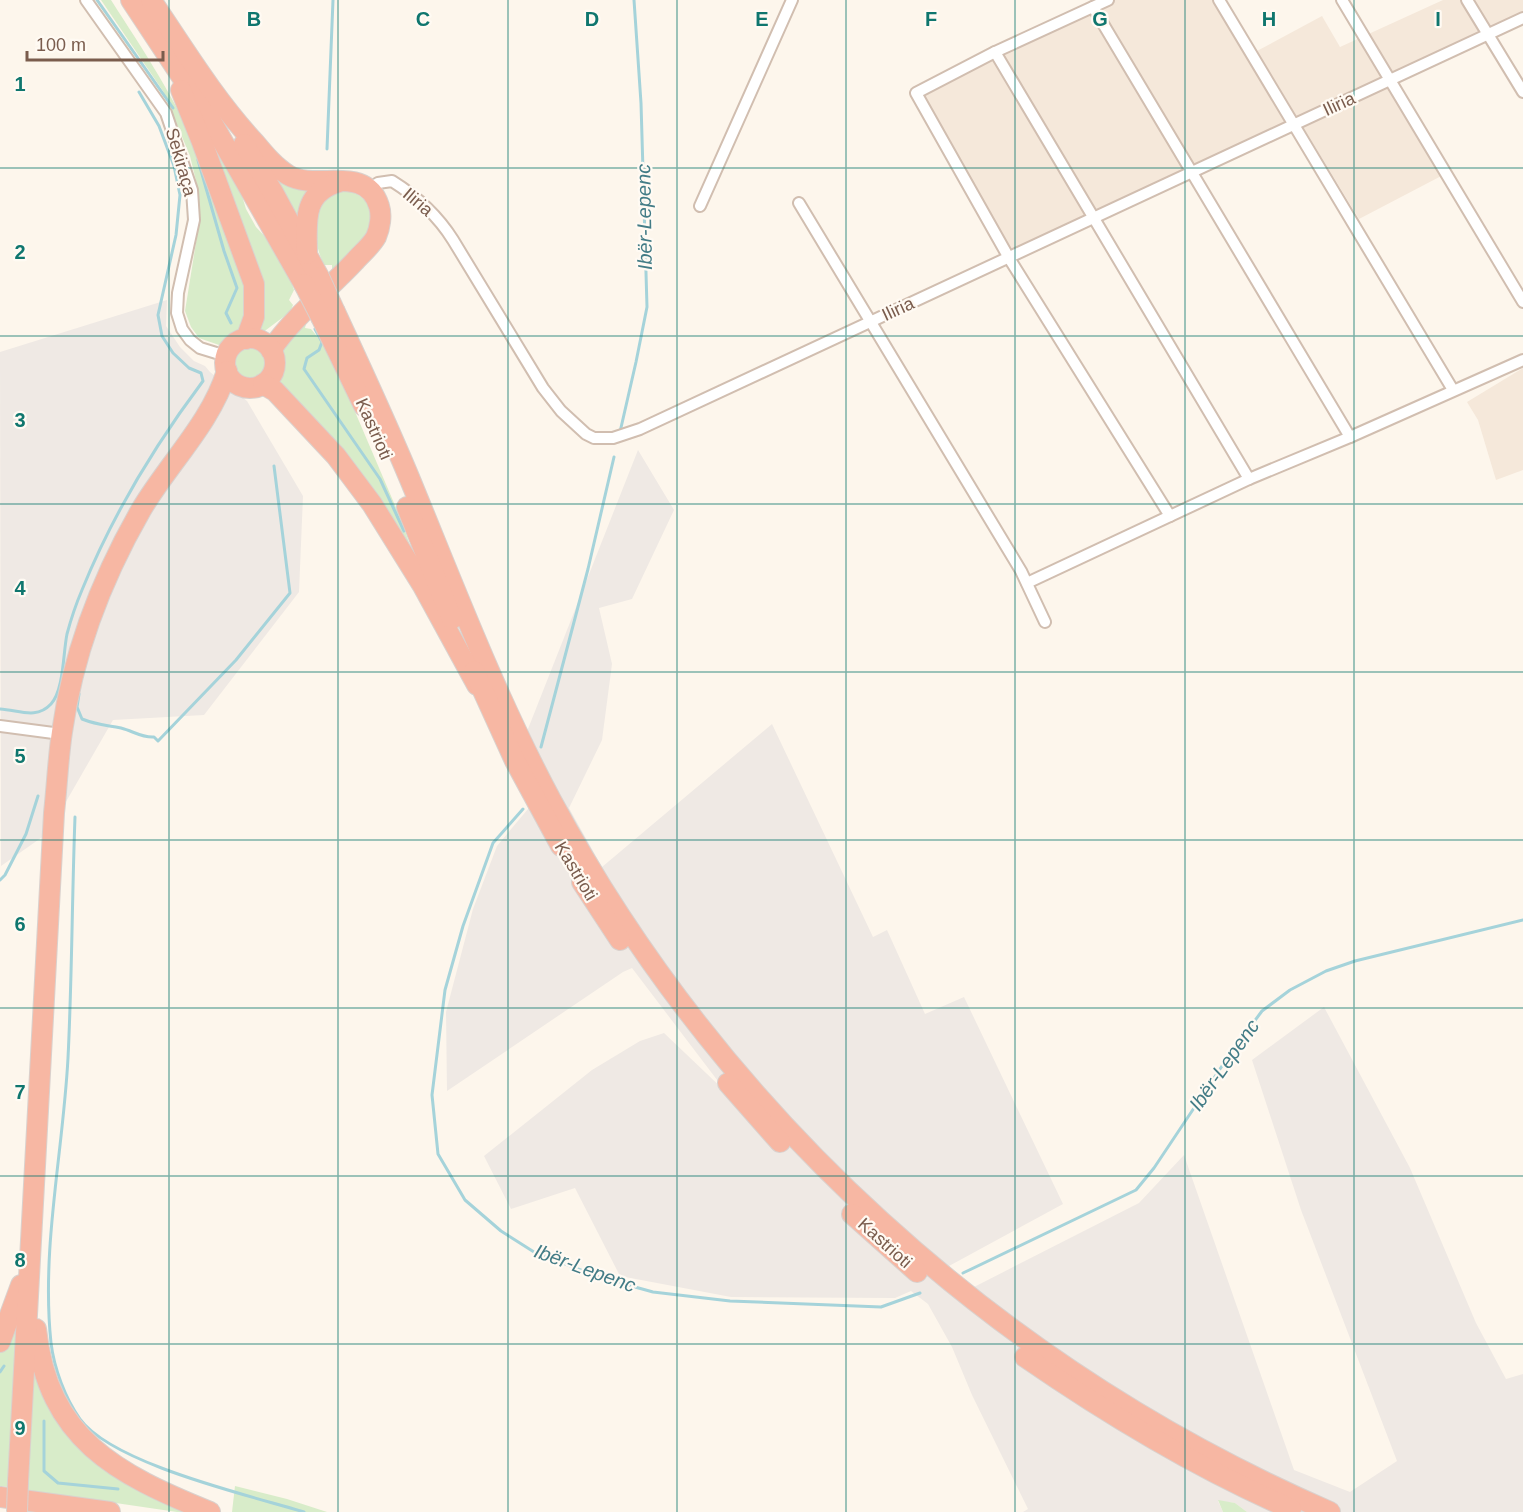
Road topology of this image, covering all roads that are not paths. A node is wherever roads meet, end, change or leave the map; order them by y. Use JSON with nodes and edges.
{"nodes":[{"id":1,"x":86,"y":0,"type":"edge"},
{"id":2,"x":131,"y":0,"type":"edge"},
{"id":3,"x":151,"y":0,"type":"edge"},
{"id":4,"x":792,"y":0,"type":"edge"},
{"id":5,"x":1108,"y":0,"type":"edge"},
{"id":6,"x":1219,"y":0,"type":"edge"},
{"id":7,"x":1342,"y":0,"type":"edge"},
{"id":8,"x":1467,"y":0,"type":"edge"},
{"id":9,"x":1093,"y":7,"type":"junction"},
{"id":10,"x":1523,"y":18,"type":"edge"},
{"id":11,"x":1488,"y":34,"type":"junction"},
{"id":12,"x":164,"y":49,"type":"junction"},
{"id":13,"x":995,"y":52,"type":"junction"},
{"id":14,"x":1391,"y":80,"type":"junction"},
{"id":15,"x":1523,"y":92,"type":"edge"},
{"id":16,"x":214,"y":93,"type":"junction"},
{"id":17,"x":1293,"y":126,"type":"junction"},
{"id":18,"x":1190,"y":173,"type":"junction"},
{"id":19,"x":347,"y":180,"type":"junction"},
{"id":20,"x":369,"y":189,"type":"junction"},
{"id":21,"x":799,"y":203,"type":"dead end"},
{"id":22,"x":700,"y":206,"type":"dead end"},
{"id":23,"x":1093,"y":218,"type":"junction"},
{"id":24,"x":307,"y":255,"type":"junction"},
{"id":25,"x":1009,"y":258,"type":"junction"},
{"id":26,"x":311,"y":281,"type":"junction"},
{"id":27,"x":1523,"y":302,"type":"edge"},
{"id":28,"x":328,"y":315,"type":"junction"},
{"id":29,"x":871,"y":322,"type":"junction"},
{"id":30,"x":259,"y":343,"type":"junction"},
{"id":31,"x":1523,"y":360,"type":"edge"},
{"id":32,"x":226,"y":363,"type":"junction"},
{"id":33,"x":254,"y":385,"type":"junction"},
{"id":34,"x":1453,"y":390,"type":"junction"},
{"id":35,"x":198,"y":427,"type":"junction"},
{"id":36,"x":1350,"y":437,"type":"junction"},
{"id":37,"x":1249,"y":478,"type":"junction"},
{"id":38,"x":1170,"y":516,"type":"junction"},
{"id":39,"x":1027,"y":583,"type":"junction"},
{"id":40,"x":1045,"y":622,"type":"dead end"},
{"id":41,"x":492,"y":713,"type":"junction"},
{"id":42,"x":0,"y":726,"type":"edge"},
{"id":43,"x":61,"y":734,"type":"junction"},
{"id":44,"x":29,"y":1260,"type":"junction"},
{"id":45,"x":0,"y":1342,"type":"edge"},
{"id":46,"x":1177,"y":1453,"type":"junction"},
{"id":47,"x":0,"y":1497,"type":"edge"},
{"id":48,"x":17,"y":1512,"type":"edge"},
{"id":49,"x":110,"y":1512,"type":"edge"},
{"id":50,"x":210,"y":1512,"type":"edge"},
{"id":51,"x":1264,"y":1512,"type":"edge"},
{"id":52,"x":1297,"y":1512,"type":"edge"},
{"id":53,"x":1330,"y":1512,"type":"edge"}],
"edges":[{"from":1,"to":32,"type":"street","name":"Sekiraça"},
{"from":2,"to":12,"type":"highway","name":"Kastrioti"},
{"from":3,"to":16,"type":"highway"},
{"from":4,"to":22,"type":"street"},
{"from":5,"to":9,"type":"street"},
{"from":6,"to":17,"type":"street"},
{"from":7,"to":14,"type":"street"},
{"from":8,"to":11,"type":"street"},
{"from":9,"to":13,"type":"street"},
{"from":9,"to":18,"type":"street"},
{"from":10,"to":11,"type":"street","name":"Iliria"},
{"from":11,"to":14,"type":"street","name":"Iliria"},
{"from":11,"to":15,"type":"street"},
{"from":12,"to":26,"type":"highway","name":"Kastrioti"},
{"from":12,"to":30,"type":"highway"},
{"from":13,"to":23,"type":"street"},
{"from":13,"to":25,"type":"street"},
{"from":14,"to":17,"type":"street","name":"Iliria"},
{"from":14,"to":27,"type":"street"},
{"from":16,"to":19,"type":"highway"},
{"from":16,"to":24,"type":"highway","name":"Kastrioti"},
{"from":17,"to":18,"type":"street","name":"Iliria"},
{"from":17,"to":34,"type":"street"},
{"from":18,"to":23,"type":"street","name":"Iliria"},
{"from":18,"to":36,"type":"street"},
{"from":19,"to":20,"type":"highway"},
{"from":19,"to":24,"type":"highway"},
{"from":20,"to":29,"type":"street","name":"Iliria"},
{"from":20,"to":30,"type":"highway"},
{"from":21,"to":29,"type":"street"},
{"from":23,"to":25,"type":"street","name":"Iliria"},
{"from":23,"to":37,"type":"street"},
{"from":24,"to":26,"type":"highway","name":"Kastrioti"},
{"from":25,"to":29,"type":"street","name":"Iliria"},
{"from":25,"to":38,"type":"street"},
{"from":26,"to":28,"type":"highway","name":"Kastrioti","bridge":true},
{"from":28,"to":41,"type":"highway","name":"Kastrioti"},
{"from":28,"to":53,"type":"highway","name":"Kastrioti"},
{"from":29,"to":39,"type":"street"},
{"from":30,"to":32,"type":"highway"},
{"from":30,"to":33,"type":"highway"},
{"from":31,"to":34,"type":"street"},
{"from":32,"to":33,"type":"highway"},
{"from":32,"to":35,"type":"highway"},
{"from":33,"to":35,"type":"highway"},
{"from":33,"to":41,"type":"highway"},
{"from":34,"to":36,"type":"street"},
{"from":35,"to":43,"type":"highway"},
{"from":36,"to":37,"type":"street"},
{"from":37,"to":38,"type":"street"},
{"from":38,"to":39,"type":"street"},
{"from":39,"to":40,"type":"street"},
{"from":41,"to":46,"type":"highway","name":"Kastrioti"},
{"from":42,"to":43,"type":"street"},
{"from":43,"to":44,"type":"highway"},
{"from":44,"to":45,"type":"highway"},
{"from":44,"to":48,"type":"highway","bridge":true},
{"from":44,"to":50,"type":"highway"},
{"from":46,"to":51,"type":"highway"},
{"from":46,"to":52,"type":"highway","name":"Kastrioti"},
{"from":47,"to":49,"type":"highway"}]}
